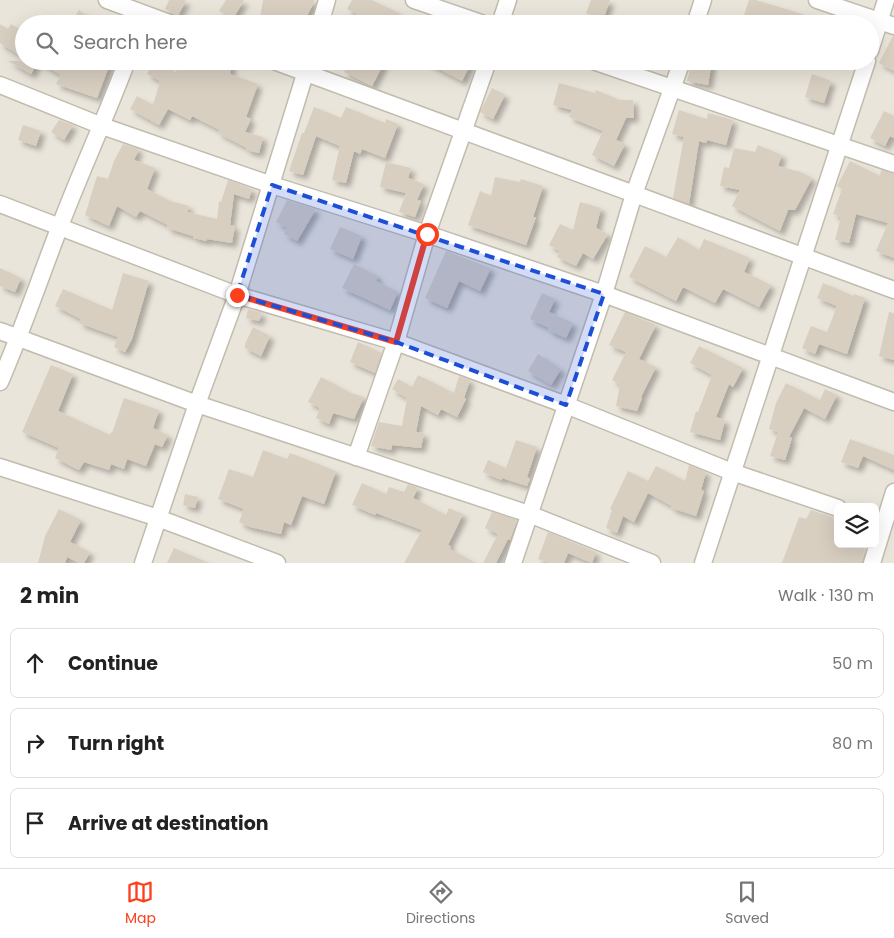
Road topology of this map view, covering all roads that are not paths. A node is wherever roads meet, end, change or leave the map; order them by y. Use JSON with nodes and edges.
{"nodes":[{"id":1,"x":108,"y":0,"type":"edge"},
{"id":2,"x":327,"y":0,"type":"edge"},
{"id":3,"x":414,"y":0,"type":"edge"},
{"id":4,"x":508,"y":0,"type":"edge"},
{"id":5,"x":703,"y":0,"type":"edge"},
{"id":6,"x":817,"y":0,"type":"edge"},
{"id":7,"x":886,"y":0,"type":"edge"},
{"id":8,"x":145,"y":13,"type":"edge"},
{"id":9,"x":323,"y":15,"type":"edge"},
{"id":10,"x":458,"y":15,"type":"edge"},
{"id":11,"x":503,"y":15,"type":"edge"},
{"id":12,"x":698,"y":15,"type":"edge"},
{"id":13,"x":863,"y":15,"type":"edge"},
{"id":14,"x":887,"y":23,"type":"edge"},
{"id":15,"x":879,"y":36,"type":"edge"},
{"id":16,"x":124,"y":70,"type":"edge"},
{"id":17,"x":307,"y":70,"type":"edge"},
{"id":18,"x":315,"y":70,"type":"edge"},
{"id":19,"x":485,"y":70,"type":"edge"},
{"id":20,"x":619,"y":70,"type":"edge"},
{"id":21,"x":679,"y":70,"type":"edge"},
{"id":22,"x":864,"y":70,"type":"edge"},
{"id":23,"x":0,"y":85,"type":"edge"},
{"id":24,"x":673,"y":89,"type":"junction"},
{"id":25,"x":102,"y":126,"type":"junction"},
{"id":26,"x":463,"y":131,"type":"junction"},
{"id":27,"x":839,"y":146,"type":"junction"},
{"id":28,"x":894,"y":164,"type":"edge"},
{"id":29,"x":272,"y":185,"type":"junction"},
{"id":30,"x":634,"y":194,"type":"junction"},
{"id":31,"x":0,"y":204,"type":"edge"},
{"id":32,"x":59,"y":228,"type":"junction"},
{"id":33,"x":427,"y":234,"type":"junction"},
{"id":34,"x":803,"y":256,"type":"junction"},
{"id":35,"x":894,"y":290,"type":"edge"},
{"id":36,"x":604,"y":294,"type":"junction"},
{"id":37,"x":237,"y":295,"type":"junction"},
{"id":38,"x":0,"y":331,"type":"edge"},
{"id":39,"x":19,"y":337,"type":"junction"},
{"id":40,"x":396,"y":342,"type":"junction"},
{"id":41,"x":770,"y":356,"type":"junction"},
{"id":42,"x":0,"y":382,"type":"edge"},
{"id":43,"x":894,"y":402,"type":"edge"},
{"id":44,"x":197,"y":404,"type":"junction"},
{"id":45,"x":566,"y":405,"type":"junction"},
{"id":46,"x":356,"y":457,"type":"junction"},
{"id":47,"x":0,"y":467,"type":"edge"},
{"id":48,"x":732,"y":472,"type":"junction"},
{"id":49,"x":894,"y":492,"type":"edge"},
{"id":50,"x":834,"y":507,"type":"edge"},
{"id":51,"x":529,"y":514,"type":"junction"},
{"id":52,"x":158,"y":518,"type":"junction"},
{"id":53,"x":884,"y":524,"type":"edge"},
{"id":54,"x":143,"y":563,"type":"edge"},
{"id":55,"x":276,"y":563,"type":"edge"},
{"id":56,"x":513,"y":563,"type":"edge"},
{"id":57,"x":652,"y":563,"type":"edge"},
{"id":58,"x":703,"y":563,"type":"edge"},
{"id":59,"x":872,"y":563,"type":"edge"}],
"edges":[{"from":1,"to":8,"type":"street"},
{"from":2,"to":9,"type":"street"},
{"from":3,"to":10,"type":"street"},
{"from":4,"to":11,"type":"street"},
{"from":5,"to":12,"type":"street"},
{"from":6,"to":13,"type":"street"},
{"from":7,"to":14,"type":"street"},
{"from":14,"to":15,"type":"street"},
{"from":16,"to":25,"type":"street"},
{"from":17,"to":29,"type":"street"},
{"from":18,"to":26,"type":"street"},
{"from":19,"to":26,"type":"street"},
{"from":20,"to":24,"type":"street"},
{"from":21,"to":24,"type":"street"},
{"from":22,"to":27,"type":"street"},
{"from":23,"to":25,"type":"street"},
{"from":24,"to":27,"type":"street"},
{"from":24,"to":30,"type":"street"},
{"from":25,"to":29,"type":"street"},
{"from":25,"to":32,"type":"street"},
{"from":26,"to":30,"type":"street"},
{"from":26,"to":33,"type":"street"},
{"from":27,"to":28,"type":"street"},
{"from":27,"to":34,"type":"street"},
{"from":29,"to":33,"type":"street"},
{"from":29,"to":37,"type":"street"},
{"from":30,"to":34,"type":"street"},
{"from":30,"to":36,"type":"street"},
{"from":31,"to":32,"type":"street"},
{"from":32,"to":37,"type":"street"},
{"from":32,"to":39,"type":"street"},
{"from":33,"to":36,"type":"street"},
{"from":33,"to":40,"type":"street"},
{"from":34,"to":35,"type":"street"},
{"from":34,"to":41,"type":"street"},
{"from":36,"to":41,"type":"street"},
{"from":36,"to":45,"type":"street"},
{"from":37,"to":40,"type":"street"},
{"from":37,"to":44,"type":"street"},
{"from":38,"to":39,"type":"street"},
{"from":39,"to":42,"type":"street"},
{"from":39,"to":44,"type":"street"},
{"from":40,"to":45,"type":"street"},
{"from":40,"to":46,"type":"street"},
{"from":41,"to":43,"type":"street"},
{"from":41,"to":48,"type":"street"},
{"from":44,"to":46,"type":"street"},
{"from":44,"to":52,"type":"street"},
{"from":45,"to":48,"type":"street"},
{"from":45,"to":51,"type":"street"},
{"from":46,"to":51,"type":"street"},
{"from":47,"to":52,"type":"street"},
{"from":48,"to":50,"type":"street"},
{"from":48,"to":58,"type":"street"},
{"from":49,"to":53,"type":"street"},
{"from":51,"to":56,"type":"street"},
{"from":51,"to":57,"type":"street"},
{"from":52,"to":54,"type":"street"},
{"from":52,"to":55,"type":"street"},
{"from":53,"to":59,"type":"street"}]}
